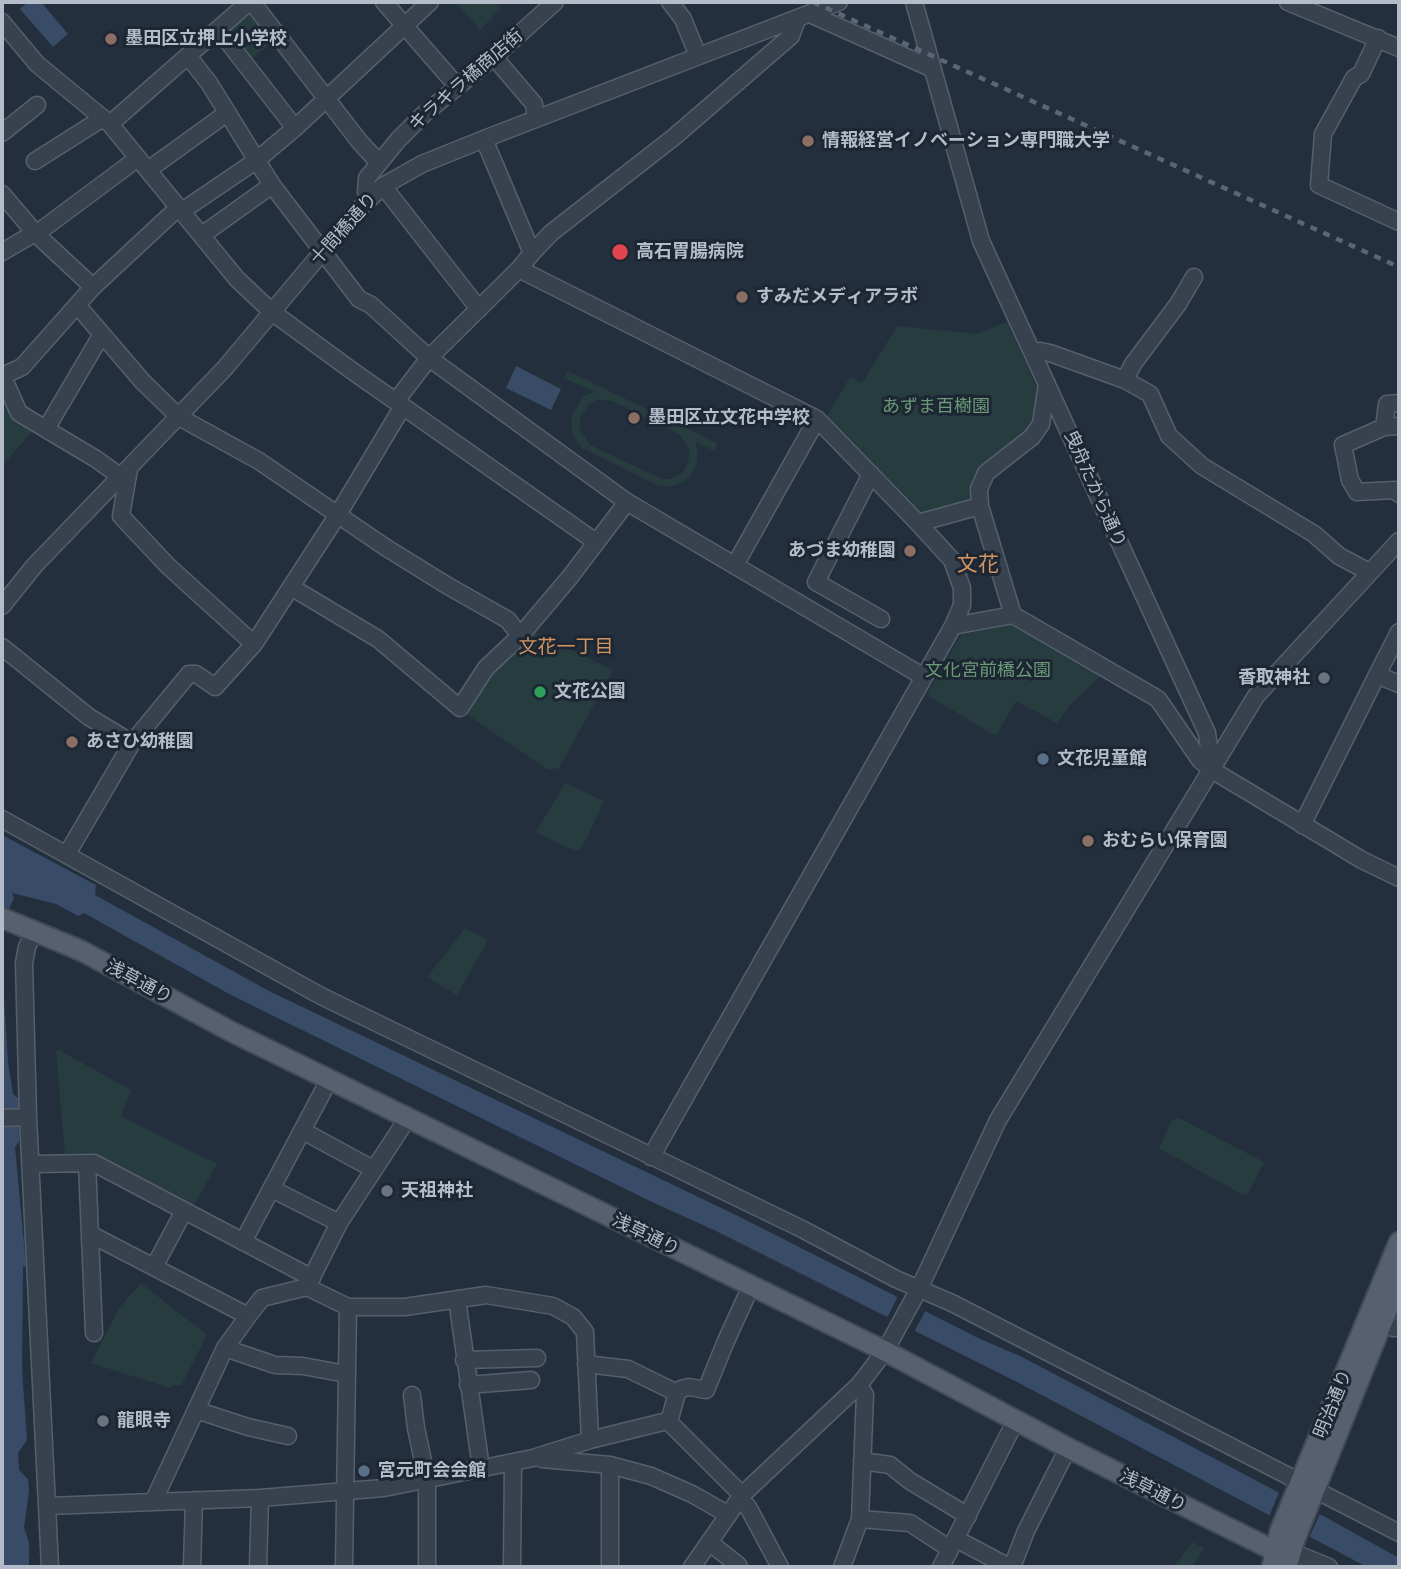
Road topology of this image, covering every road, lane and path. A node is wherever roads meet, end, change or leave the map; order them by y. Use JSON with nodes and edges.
{"nodes":[{"id":1,"x":250,"y":2,"type":"edge"},
{"id":2,"x":384,"y":2,"type":"edge"},
{"id":3,"x":429,"y":2,"type":"edge"},
{"id":4,"x":670,"y":2,"type":"edge"},
{"id":5,"x":839,"y":2,"type":"edge"},
{"id":6,"x":914,"y":2,"type":"edge"},
{"id":7,"x":550,"y":3,"type":"edge"},
{"id":8,"x":1299,"y":4,"type":"edge"},
{"id":9,"x":804,"y":16,"type":"junction"},
{"id":10,"x":2,"y":22,"type":"edge"},
{"id":11,"x":405,"y":26,"type":"junction"},
{"id":12,"x":218,"y":29,"type":"junction"},
{"id":13,"x":1377,"y":38,"type":"junction"},
{"id":14,"x":1399,"y":48,"type":"edge"},
{"id":15,"x":188,"y":55,"type":"junction"},
{"id":16,"x":698,"y":56,"type":"junction"},
{"id":17,"x":494,"y":57,"type":"junction"},
{"id":18,"x":933,"y":69,"type":"junction"},
{"id":19,"x":457,"y":86,"type":"junction"},
{"id":20,"x":326,"y":99,"type":"junction"},
{"id":21,"x":37,"y":105,"type":"dead end"},
{"id":22,"x":227,"y":113,"type":"junction"},
{"id":23,"x":536,"y":119,"type":"junction"},
{"id":24,"x":106,"y":121,"type":"junction"},
{"id":25,"x":295,"y":128,"type":"junction"},
{"id":26,"x":2,"y":133,"type":"edge"},
{"id":27,"x":484,"y":139,"type":"junction"},
{"id":28,"x":257,"y":160,"type":"junction"},
{"id":29,"x":35,"y":161,"type":"dead end"},
{"id":30,"x":379,"y":163,"type":"junction"},
{"id":31,"x":143,"y":164,"type":"junction"},
{"id":32,"x":272,"y":185,"type":"junction"},
{"id":33,"x":383,"y":186,"type":"junction"},
{"id":34,"x":2,"y":194,"type":"edge"},
{"id":35,"x":370,"y":197,"type":"junction"},
{"id":36,"x":181,"y":209,"type":"junction"},
{"id":37,"x":1399,"y":222,"type":"edge"},
{"id":38,"x":35,"y":234,"type":"junction"},
{"id":39,"x":202,"y":235,"type":"junction"},
{"id":40,"x":324,"y":250,"type":"junction"},
{"id":41,"x":2,"y":252,"type":"edge"},
{"id":42,"x":532,"y":253,"type":"junction"},
{"id":43,"x":519,"y":269,"type":"junction"},
{"id":44,"x":1194,"y":277,"type":"dead end"},
{"id":45,"x":93,"y":286,"type":"junction"},
{"id":46,"x":77,"y":305,"type":"junction"},
{"id":47,"x":479,"y":309,"type":"junction"},
{"id":48,"x":272,"y":312,"type":"junction"},
{"id":49,"x":102,"y":334,"type":"junction"},
{"id":50,"x":1034,"y":354,"type":"junction"},
{"id":51,"x":429,"y":358,"type":"junction"},
{"id":52,"x":2,"y":375,"type":"edge"},
{"id":53,"x":1125,"y":380,"type":"junction"},
{"id":54,"x":1047,"y":384,"type":"junction"},
{"id":55,"x":1399,"y":403,"type":"edge"},
{"id":56,"x":399,"y":404,"type":"junction"},
{"id":57,"x":179,"y":417,"type":"junction"},
{"id":58,"x":817,"y":419,"type":"junction"},
{"id":59,"x":1391,"y":427,"type":"edge"},
{"id":60,"x":46,"y":429,"type":"junction"},
{"id":61,"x":125,"y":473,"type":"junction"},
{"id":62,"x":871,"y":474,"type":"junction"},
{"id":63,"x":1399,"y":494,"type":"edge"},
{"id":64,"x":627,"y":502,"type":"junction"},
{"id":65,"x":980,"y":506,"type":"junction"},
{"id":66,"x":337,"y":516,"type":"junction"},
{"id":67,"x":918,"y":523,"type":"junction"},
{"id":68,"x":1399,"y":541,"type":"edge"},
{"id":69,"x":596,"y":542,"type":"junction"},
{"id":70,"x":735,"y":565,"type":"junction"},
{"id":71,"x":1370,"y":572,"type":"junction"},
{"id":72,"x":291,"y":587,"type":"junction"},
{"id":73,"x":2,"y":606,"type":"edge"},
{"id":74,"x":1013,"y":615,"type":"junction"},
{"id":75,"x":881,"y":619,"type":"dead end"},
{"id":76,"x":953,"y":626,"type":"junction"},
{"id":77,"x":1399,"y":632,"type":"edge"},
{"id":78,"x":520,"y":636,"type":"junction"},
{"id":79,"x":254,"y":644,"type":"junction"},
{"id":80,"x":2,"y":648,"type":"edge"},
{"id":81,"x":1377,"y":675,"type":"junction"},
{"id":82,"x":924,"y":677,"type":"junction"},
{"id":83,"x":1399,"y":684,"type":"edge"},
{"id":84,"x":132,"y":743,"type":"junction"},
{"id":85,"x":1212,"y":770,"type":"junction"},
{"id":86,"x":2,"y":820,"type":"edge"},
{"id":87,"x":1302,"y":825,"type":"junction"},
{"id":88,"x":67,"y":854,"type":"junction"},
{"id":89,"x":1399,"y":878,"type":"edge"},
{"id":90,"x":5,"y":919,"type":"edge"},
{"id":91,"x":35,"y":930,"type":"junction"},
{"id":92,"x":329,"y":1080,"type":"junction"},
{"id":93,"x":25,"y":1117,"type":"junction"},
{"id":94,"x":2,"y":1118,"type":"edge"},
{"id":95,"x":407,"y":1119,"type":"junction"},
{"id":96,"x":303,"y":1131,"type":"junction"},
{"id":97,"x":651,"y":1157,"type":"junction"},
{"id":98,"x":87,"y":1163,"type":"junction"},
{"id":99,"x":32,"y":1164,"type":"junction"},
{"id":100,"x":373,"y":1169,"type":"junction"},
{"id":101,"x":272,"y":1189,"type":"junction"},
{"id":102,"x":184,"y":1211,"type":"junction"},
{"id":103,"x":338,"y":1223,"type":"junction"},
{"id":104,"x":90,"y":1234,"type":"junction"},
{"id":105,"x":243,"y":1242,"type":"junction"},
{"id":106,"x":1399,"y":1242,"type":"edge"},
{"id":107,"x":154,"y":1267,"type":"junction"},
{"id":108,"x":1399,"y":1281,"type":"edge"},
{"id":109,"x":309,"y":1282,"type":"junction"},
{"id":110,"x":751,"y":1286,"type":"junction"},
{"id":111,"x":918,"y":1291,"type":"junction"},
{"id":112,"x":457,"y":1299,"type":"junction"},
{"id":113,"x":348,"y":1307,"type":"junction"},
{"id":114,"x":248,"y":1316,"type":"junction"},
{"id":115,"x":1383,"y":1322,"type":"edge"},
{"id":116,"x":94,"y":1333,"type":"dead end"},
{"id":117,"x":225,"y":1348,"type":"junction"},
{"id":118,"x":885,"y":1352,"type":"junction"},
{"id":119,"x":537,"y":1358,"type":"dead end"},
{"id":120,"x":464,"y":1360,"type":"junction"},
{"id":121,"x":586,"y":1364,"type":"junction"},
{"id":122,"x":346,"y":1374,"type":"junction"},
{"id":123,"x":531,"y":1380,"type":"dead end"},
{"id":124,"x":468,"y":1385,"type":"junction"},
{"id":125,"x":859,"y":1385,"type":"junction"},
{"id":126,"x":677,"y":1393,"type":"junction"},
{"id":127,"x":412,"y":1395,"type":"dead end"},
{"id":128,"x":196,"y":1409,"type":"junction"},
{"id":129,"x":1016,"y":1420,"type":"junction"},
{"id":130,"x":669,"y":1422,"type":"junction"},
{"id":131,"x":288,"y":1436,"type":"dead end"},
{"id":132,"x":590,"y":1440,"type":"junction"},
{"id":133,"x":1068,"y":1448,"type":"junction"},
{"id":134,"x":533,"y":1458,"type":"junction"},
{"id":135,"x":862,"y":1461,"type":"junction"},
{"id":136,"x":513,"y":1462,"type":"junction"},
{"id":137,"x":610,"y":1465,"type":"junction"},
{"id":138,"x":481,"y":1468,"type":"junction"},
{"id":139,"x":428,"y":1480,"type":"junction"},
{"id":140,"x":1306,"y":1491,"type":"junction"},
{"id":141,"x":344,"y":1493,"type":"junction"},
{"id":142,"x":741,"y":1497,"type":"junction"},
{"id":143,"x":260,"y":1498,"type":"junction"},
{"id":144,"x":194,"y":1500,"type":"junction"},
{"id":145,"x":153,"y":1502,"type":"junction"},
{"id":146,"x":48,"y":1506,"type":"junction"},
{"id":147,"x":727,"y":1514,"type":"junction"},
{"id":148,"x":968,"y":1516,"type":"junction"},
{"id":149,"x":860,"y":1519,"type":"junction"},
{"id":150,"x":1399,"y":1533,"type":"edge"},
{"id":151,"x":709,"y":1542,"type":"junction"},
{"id":152,"x":953,"y":1544,"type":"junction"},
{"id":153,"x":1284,"y":1552,"type":"edge"},
{"id":154,"x":50,"y":1567,"type":"edge"},
{"id":155,"x":192,"y":1567,"type":"edge"},
{"id":156,"x":258,"y":1567,"type":"edge"},
{"id":157,"x":344,"y":1567,"type":"edge"},
{"id":158,"x":427,"y":1567,"type":"edge"},
{"id":159,"x":513,"y":1567,"type":"edge"},
{"id":160,"x":610,"y":1567,"type":"edge"},
{"id":161,"x":692,"y":1567,"type":"edge"},
{"id":162,"x":739,"y":1567,"type":"edge"},
{"id":163,"x":780,"y":1567,"type":"edge"},
{"id":164,"x":842,"y":1567,"type":"edge"},
{"id":165,"x":940,"y":1567,"type":"edge"},
{"id":166,"x":1011,"y":1567,"type":"edge"},
{"id":167,"x":1310,"y":1567,"type":"edge"},
{"id":168,"x":1329,"y":1567,"type":"edge"}],
"edges":[{"from":1,"to":12,"type":"street"},
{"from":1,"to":20,"type":"street"},
{"from":2,"to":11,"type":"street"},
{"from":3,"to":11,"type":"street"},
{"from":4,"to":16,"type":"street"},
{"from":5,"to":9,"type":"street","name":"十間橋通り"},
{"from":6,"to":18,"type":"street","name":"曳舟たから通り"},
{"from":7,"to":17,"type":"street","name":"キラキラ橘商店街"},
{"from":8,"to":13,"type":"street"},
{"from":9,"to":16,"type":"street","name":"十間橋通り"},
{"from":9,"to":18,"type":"street"},
{"from":9,"to":42,"type":"street"},
{"from":10,"to":24,"type":"street"},
{"from":11,"to":19,"type":"street"},
{"from":11,"to":20,"type":"street"},
{"from":12,"to":15,"type":"street"},
{"from":12,"to":25,"type":"street"},
{"from":13,"to":14,"type":"street"},
{"from":13,"to":37,"type":"street"},
{"from":15,"to":22,"type":"street"},
{"from":15,"to":24,"type":"street"},
{"from":16,"to":23,"type":"street","name":"十間橋通り"},
{"from":17,"to":19,"type":"street","name":"キラキラ橘商店街"},
{"from":17,"to":23,"type":"street"},
{"from":18,"to":50,"type":"street","name":"曳舟たから通り"},
{"from":19,"to":30,"type":"street","name":"キラキラ橘商店街"},
{"from":20,"to":25,"type":"street"},
{"from":20,"to":30,"type":"street"},
{"from":21,"to":26,"type":"street"},
{"from":22,"to":28,"type":"street"},
{"from":22,"to":31,"type":"street"},
{"from":23,"to":27,"type":"street","name":"十間橋通り"},
{"from":24,"to":29,"type":"street"},
{"from":24,"to":31,"type":"street"},
{"from":25,"to":28,"type":"street"},
{"from":27,"to":33,"type":"street","name":"十間橋通り"},
{"from":27,"to":42,"type":"street"},
{"from":28,"to":32,"type":"street"},
{"from":28,"to":36,"type":"street"},
{"from":30,"to":35,"type":"street","name":"キラキラ橘商店街"},
{"from":31,"to":36,"type":"street"},
{"from":31,"to":38,"type":"street"},
{"from":32,"to":39,"type":"street"},
{"from":32,"to":40,"type":"street"},
{"from":33,"to":35,"type":"street","name":"十間橋通り"},
{"from":33,"to":47,"type":"street"},
{"from":34,"to":38,"type":"street"},
{"from":35,"to":40,"type":"street","name":"十間橋通り"},
{"from":36,"to":39,"type":"street"},
{"from":36,"to":45,"type":"street"},
{"from":38,"to":41,"type":"street"},
{"from":38,"to":45,"type":"street"},
{"from":39,"to":48,"type":"street"},
{"from":40,"to":48,"type":"street","name":"十間橋通り"},
{"from":40,"to":51,"type":"street"},
{"from":42,"to":43,"type":"street"},
{"from":43,"to":47,"type":"street"},
{"from":43,"to":58,"type":"street"},
{"from":44,"to":53,"type":"street"},
{"from":45,"to":46,"type":"street"},
{"from":46,"to":49,"type":"street"},
{"from":46,"to":52,"type":"street"},
{"from":47,"to":51,"type":"street"},
{"from":48,"to":56,"type":"street"},
{"from":48,"to":57,"type":"street","name":"十間橋通り"},
{"from":49,"to":57,"type":"street"},
{"from":49,"to":60,"type":"street"},
{"from":50,"to":53,"type":"street"},
{"from":50,"to":54,"type":"street","name":"曳舟たから通り"},
{"from":51,"to":56,"type":"street"},
{"from":51,"to":64,"type":"street"},
{"from":52,"to":60,"type":"street"},
{"from":53,"to":71,"type":"street"},
{"from":54,"to":65,"type":"street"},
{"from":54,"to":85,"type":"street","name":"曳舟たから通り"},
{"from":55,"to":59,"type":"street"},
{"from":56,"to":66,"type":"street"},
{"from":56,"to":69,"type":"street"},
{"from":57,"to":61,"type":"street","name":"十間橋通り"},
{"from":57,"to":66,"type":"street"},
{"from":58,"to":62,"type":"street"},
{"from":58,"to":70,"type":"street"},
{"from":59,"to":63,"type":"street"},
{"from":60,"to":61,"type":"street"},
{"from":61,"to":73,"type":"street","name":"十間橋通り"},
{"from":61,"to":79,"type":"street"},
{"from":62,"to":67,"type":"street"},
{"from":62,"to":75,"type":"street"},
{"from":64,"to":69,"type":"street"},
{"from":64,"to":70,"type":"street"},
{"from":65,"to":67,"type":"street"},
{"from":65,"to":74,"type":"street"},
{"from":66,"to":72,"type":"street"},
{"from":66,"to":78,"type":"street"},
{"from":67,"to":76,"type":"street"},
{"from":68,"to":71,"type":"street"},
{"from":69,"to":78,"type":"street"},
{"from":70,"to":82,"type":"street"},
{"from":71,"to":85,"type":"street"},
{"from":72,"to":78,"type":"street"},
{"from":72,"to":79,"type":"street"},
{"from":74,"to":76,"type":"street"},
{"from":74,"to":85,"type":"street"},
{"from":76,"to":82,"type":"street"},
{"from":77,"to":81,"type":"street"},
{"from":79,"to":84,"type":"street"},
{"from":80,"to":84,"type":"street"},
{"from":81,"to":83,"type":"street"},
{"from":81,"to":87,"type":"street"},
{"from":82,"to":97,"type":"street"},
{"from":84,"to":88,"type":"street"},
{"from":85,"to":87,"type":"street"},
{"from":85,"to":111,"type":"street"},
{"from":86,"to":88,"type":"street"},
{"from":87,"to":89,"type":"street"},
{"from":88,"to":97,"type":"street"},
{"from":90,"to":91,"type":"main road","name":"浅草通り"},
{"from":91,"to":92,"type":"main road","name":"浅草通り"},
{"from":91,"to":93,"type":"street"},
{"from":92,"to":95,"type":"main road","name":"浅草通り"},
{"from":92,"to":96,"type":"street"},
{"from":93,"to":94,"type":"street"},
{"from":93,"to":99,"type":"street"},
{"from":95,"to":100,"type":"street"},
{"from":95,"to":110,"type":"main road","name":"浅草通り"},
{"from":96,"to":100,"type":"street"},
{"from":96,"to":101,"type":"street"},
{"from":97,"to":111,"type":"street"},
{"from":98,"to":99,"type":"street"},
{"from":98,"to":102,"type":"street"},
{"from":98,"to":104,"type":"street"},
{"from":99,"to":146,"type":"street"},
{"from":100,"to":103,"type":"street"},
{"from":101,"to":103,"type":"street"},
{"from":101,"to":105,"type":"street"},
{"from":102,"to":105,"type":"street"},
{"from":102,"to":107,"type":"street"},
{"from":103,"to":109,"type":"street"},
{"from":104,"to":107,"type":"street"},
{"from":104,"to":116,"type":"street"},
{"from":105,"to":109,"type":"street"},
{"from":106,"to":115,"type":"main road","name":"明治通り"},
{"from":107,"to":114,"type":"street"},
{"from":108,"to":115,"type":"main road","name":"明治通り"},
{"from":109,"to":113,"type":"street"},
{"from":109,"to":114,"type":"street"},
{"from":110,"to":118,"type":"main road","name":"浅草通り"},
{"from":110,"to":126,"type":"street"},
{"from":111,"to":118,"type":"street"},
{"from":111,"to":140,"type":"street"},
{"from":112,"to":113,"type":"street"},
{"from":112,"to":120,"type":"street"},
{"from":112,"to":121,"type":"street"},
{"from":113,"to":122,"type":"street"},
{"from":114,"to":117,"type":"street"},
{"from":115,"to":140,"type":"main road","name":"明治通り"},
{"from":117,"to":122,"type":"street"},
{"from":117,"to":128,"type":"street"},
{"from":118,"to":125,"type":"street"},
{"from":118,"to":129,"type":"main road","name":"浅草通り"},
{"from":119,"to":120,"type":"street"},
{"from":120,"to":124,"type":"street"},
{"from":121,"to":126,"type":"street"},
{"from":121,"to":132,"type":"street"},
{"from":122,"to":141,"type":"street"},
{"from":123,"to":124,"type":"street"},
{"from":124,"to":138,"type":"street"},
{"from":125,"to":135,"type":"street"},
{"from":125,"to":142,"type":"street"},
{"from":126,"to":130,"type":"street"},
{"from":127,"to":139,"type":"street"},
{"from":128,"to":131,"type":"street"},
{"from":128,"to":145,"type":"street"},
{"from":129,"to":133,"type":"main road","name":"浅草通り"},
{"from":129,"to":148,"type":"street"},
{"from":130,"to":132,"type":"street"},
{"from":130,"to":142,"type":"street"},
{"from":132,"to":134,"type":"street"},
{"from":133,"to":153,"type":"main road","name":"浅草通り"},
{"from":133,"to":166,"type":"street"},
{"from":134,"to":136,"type":"street"},
{"from":134,"to":137,"type":"street"},
{"from":135,"to":148,"type":"street"},
{"from":135,"to":149,"type":"street"},
{"from":136,"to":138,"type":"street"},
{"from":136,"to":159,"type":"street"},
{"from":137,"to":147,"type":"street"},
{"from":137,"to":160,"type":"street"},
{"from":138,"to":139,"type":"street"},
{"from":139,"to":141,"type":"street"},
{"from":139,"to":158,"type":"street"},
{"from":140,"to":150,"type":"street"},
{"from":140,"to":153,"type":"main road","name":"明治通り"},
{"from":141,"to":143,"type":"street"},
{"from":141,"to":157,"type":"street"},
{"from":142,"to":147,"type":"street"},
{"from":142,"to":163,"type":"street"},
{"from":143,"to":144,"type":"street"},
{"from":143,"to":156,"type":"street"},
{"from":144,"to":145,"type":"street"},
{"from":144,"to":155,"type":"street"},
{"from":145,"to":146,"type":"street"},
{"from":146,"to":154,"type":"street"},
{"from":147,"to":151,"type":"street"},
{"from":148,"to":152,"type":"street"},
{"from":149,"to":152,"type":"street"},
{"from":149,"to":164,"type":"street"},
{"from":151,"to":161,"type":"street"},
{"from":151,"to":162,"type":"street"},
{"from":152,"to":165,"type":"street"},
{"from":152,"to":166,"type":"street"},
{"from":153,"to":167,"type":"street"},
{"from":153,"to":168,"type":"street"}]}
